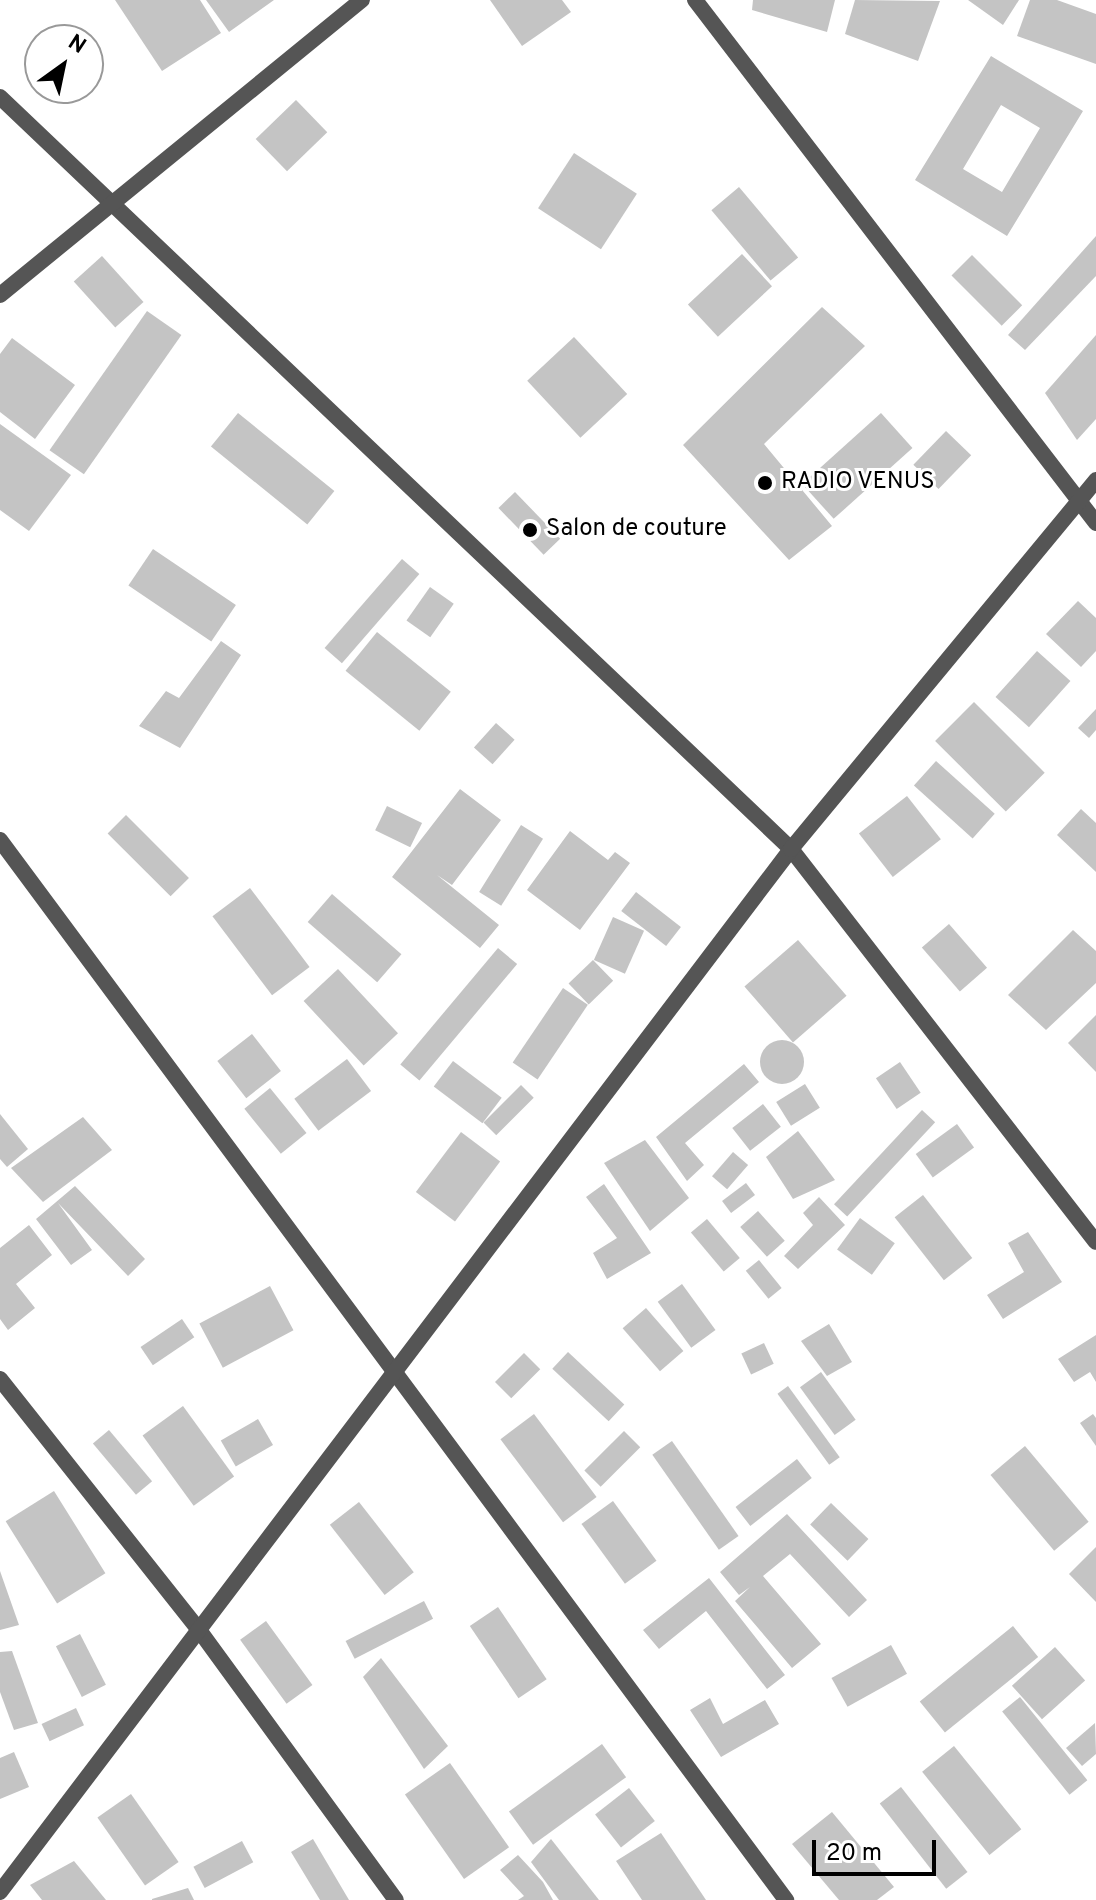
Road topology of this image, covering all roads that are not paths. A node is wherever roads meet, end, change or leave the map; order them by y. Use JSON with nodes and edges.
{"nodes":[{"id":1,"x":362,"y":0,"type":"edge"},
{"id":2,"x":695,"y":0,"type":"edge"},
{"id":3,"x":0,"y":97,"type":"edge"},
{"id":4,"x":111,"y":202,"type":"junction"},
{"id":5,"x":0,"y":295,"type":"edge"},
{"id":6,"x":1096,"y":480,"type":"edge"},
{"id":7,"x":1079,"y":502,"type":"junction"},
{"id":8,"x":1096,"y":523,"type":"edge"},
{"id":9,"x":0,"y":840,"type":"edge"},
{"id":10,"x":791,"y":849,"type":"junction"},
{"id":11,"x":1096,"y":1242,"type":"edge"},
{"id":12,"x":395,"y":1373,"type":"junction"},
{"id":13,"x":0,"y":1379,"type":"edge"},
{"id":14,"x":199,"y":1630,"type":"junction"},
{"id":15,"x":0,"y":1892,"type":"edge"},
{"id":16,"x":396,"y":1900,"type":"edge"},
{"id":17,"x":786,"y":1900,"type":"edge"}],
"edges":[{"from":1,"to":4,"type":"street"},
{"from":2,"to":7,"type":"street"},
{"from":3,"to":4,"type":"street"},
{"from":4,"to":5,"type":"street"},
{"from":4,"to":10,"type":"street"},
{"from":6,"to":7,"type":"street"},
{"from":7,"to":8,"type":"street"},
{"from":7,"to":10,"type":"street"},
{"from":9,"to":12,"type":"street"},
{"from":10,"to":11,"type":"street"},
{"from":10,"to":12,"type":"street"},
{"from":12,"to":14,"type":"street"},
{"from":12,"to":17,"type":"street"},
{"from":13,"to":14,"type":"street"},
{"from":14,"to":15,"type":"street"},
{"from":14,"to":16,"type":"street"}]}
